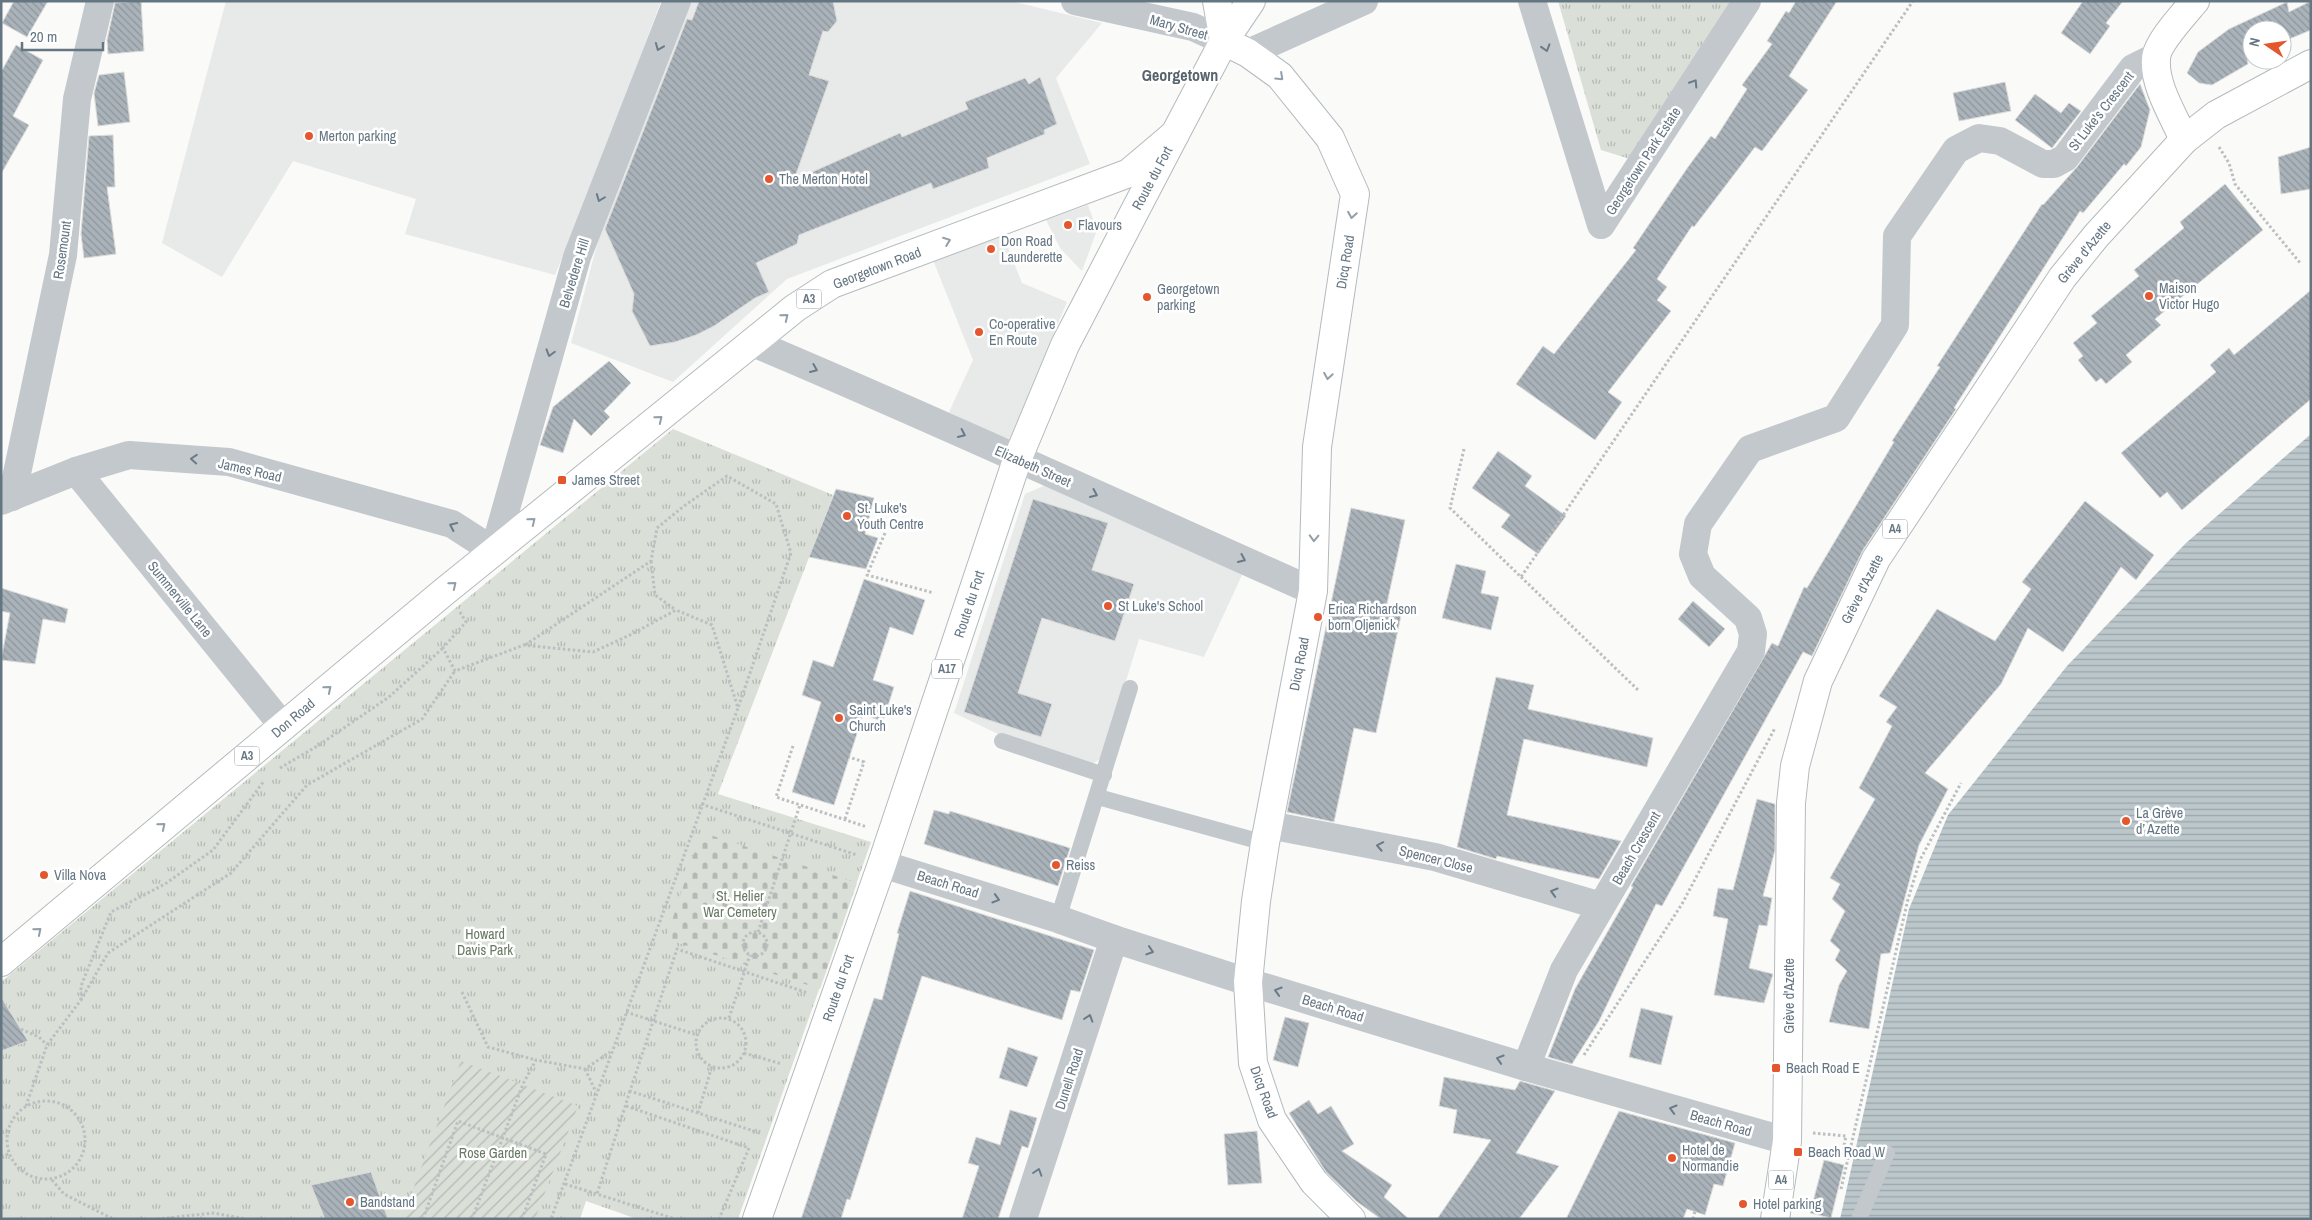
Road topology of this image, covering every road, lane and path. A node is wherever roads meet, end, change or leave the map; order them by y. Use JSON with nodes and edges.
{"nodes":[{"id":1,"x":100,"y":1,"type":"edge"},
{"id":2,"x":677,"y":1,"type":"edge"},
{"id":3,"x":1075,"y":1,"type":"edge"},
{"id":4,"x":1217,"y":1,"type":"edge"},
{"id":5,"x":1250,"y":1,"type":"edge"},
{"id":6,"x":1364,"y":1,"type":"edge"},
{"id":7,"x":1532,"y":1,"type":"edge"},
{"id":8,"x":1747,"y":1,"type":"edge"},
{"id":9,"x":1913,"y":1,"type":"edge"},
{"id":10,"x":2196,"y":1,"type":"edge"},
{"id":11,"x":1236,"y":47,"type":"junction"},
{"id":12,"x":2155,"y":58,"type":"junction"},
{"id":13,"x":2311,"y":64,"type":"edge"},
{"id":14,"x":1174,"y":134,"type":"junction"},
{"id":15,"x":2184,"y":140,"type":"junction"},
{"id":16,"x":2217,"y":144,"type":"dead end"},
{"id":17,"x":2301,"y":264,"type":"dead end"},
{"id":18,"x":753,"y":343,"type":"junction"},
{"id":19,"x":1464,"y":449,"type":"dead end"},
{"id":20,"x":1017,"y":460,"type":"junction"},
{"id":21,"x":76,"y":471,"type":"junction"},
{"id":22,"x":7,"y":499,"type":"edge"},
{"id":23,"x":885,"y":533,"type":"dead end"},
{"id":24,"x":494,"y":551,"type":"junction"},
{"id":25,"x":651,"y":562,"type":"junction"},
{"id":26,"x":1521,"y":577,"type":"junction"},
{"id":27,"x":445,"y":591,"type":"junction"},
{"id":28,"x":1313,"y":591,"type":"junction"},
{"id":29,"x":934,"y":593,"type":"dead end"},
{"id":30,"x":676,"y":610,"type":"junction"},
{"id":31,"x":1753,"y":634,"type":"joint"},
{"id":32,"x":524,"y":645,"type":"junction"},
{"id":33,"x":443,"y":648,"type":"junction"},
{"id":34,"x":455,"y":671,"type":"junction"},
{"id":35,"x":1130,"y":688,"type":"dead end"},
{"id":36,"x":1638,"y":690,"type":"dead end"},
{"id":37,"x":738,"y":708,"type":"junction"},
{"id":38,"x":1780,"y":720,"type":"dead end"},
{"id":39,"x":283,"y":726,"type":"junction"},
{"id":40,"x":1002,"y":741,"type":"dead end"},
{"id":41,"x":793,"y":746,"type":"dead end"},
{"id":42,"x":850,"y":757,"type":"dead end"},
{"id":43,"x":277,"y":769,"type":"dead end"},
{"id":44,"x":269,"y":774,"type":"dead end"},
{"id":45,"x":1104,"y":775,"type":"junction"},
{"id":46,"x":1961,"y":783,"type":"dead end"},
{"id":47,"x":1098,"y":797,"type":"junction"},
{"id":48,"x":701,"y":804,"type":"junction"},
{"id":49,"x":800,"y":804,"type":"junction"},
{"id":50,"x":845,"y":819,"type":"junction"},
{"id":51,"x":864,"y":826,"type":"dead end"},
{"id":52,"x":790,"y":833,"type":"junction"},
{"id":53,"x":1267,"y":834,"type":"junction"},
{"id":54,"x":882,"y":864,"type":"junction"},
{"id":55,"x":1601,"y":906,"type":"junction"},
{"id":56,"x":1058,"y":918,"type":"junction"},
{"id":57,"x":758,"y":932,"type":"junction"},
{"id":58,"x":1114,"y":939,"type":"junction"},
{"id":59,"x":750,"y":955,"type":"junction"},
{"id":60,"x":1,"y":962,"type":"edge"},
{"id":61,"x":744,"y":971,"type":"junction"},
{"id":62,"x":1248,"y":982,"type":"junction"},
{"id":63,"x":462,"y":992,"type":"dead end"},
{"id":64,"x":813,"y":994,"type":"dead end"},
{"id":65,"x":81,"y":1000,"type":"junction"},
{"id":66,"x":626,"y":1012,"type":"junction"},
{"id":67,"x":729,"y":1018,"type":"junction"},
{"id":68,"x":653,"y":1021,"type":"junction"},
{"id":69,"x":21,"y":1029,"type":"dead end"},
{"id":70,"x":697,"y":1035,"type":"junction"},
{"id":71,"x":47,"y":1045,"type":"junction"},
{"id":72,"x":611,"y":1051,"type":"junction"},
{"id":73,"x":744,"y":1053,"type":"junction"},
{"id":74,"x":536,"y":1060,"type":"junction"},
{"id":75,"x":712,"y":1066,"type":"junction"},
{"id":76,"x":788,"y":1066,"type":"dead end"},
{"id":77,"x":1526,"y":1067,"type":"junction"},
{"id":78,"x":585,"y":1069,"type":"junction"},
{"id":79,"x":1572,"y":1080,"type":"junction"},
{"id":80,"x":630,"y":1091,"type":"junction"},
{"id":81,"x":597,"y":1093,"type":"junction"},
{"id":82,"x":26,"y":1106,"type":"junction"},
{"id":83,"x":626,"y":1106,"type":"junction"},
{"id":84,"x":698,"y":1113,"type":"junction"},
{"id":85,"x":762,"y":1134,"type":"dead end"},
{"id":86,"x":1787,"y":1137,"type":"junction"},
{"id":87,"x":503,"y":1138,"type":"junction"},
{"id":88,"x":1887,"y":1153,"type":"dead end"},
{"id":89,"x":9,"y":1154,"type":"junction"},
{"id":90,"x":1,"y":1156,"type":"edge"},
{"id":91,"x":1849,"y":1156,"type":"junction"},
{"id":92,"x":52,"y":1179,"type":"junction"},
{"id":93,"x":565,"y":1184,"type":"junction"},
{"id":94,"x":1841,"y":1189,"type":"dead end"},
{"id":95,"x":597,"y":1194,"type":"junction"},
{"id":96,"x":1695,"y":1212,"type":"dead end"},
{"id":97,"x":113,"y":1219,"type":"edge"},
{"id":98,"x":157,"y":1219,"type":"edge"},
{"id":99,"x":248,"y":1219,"type":"edge"},
{"id":100,"x":423,"y":1219,"type":"edge"},
{"id":101,"x":472,"y":1219,"type":"edge"},
{"id":102,"x":522,"y":1219,"type":"edge"},
{"id":103,"x":551,"y":1219,"type":"edge"},
{"id":104,"x":675,"y":1219,"type":"edge"},
{"id":105,"x":719,"y":1219,"type":"edge"},
{"id":106,"x":757,"y":1219,"type":"edge"},
{"id":107,"x":1023,"y":1219,"type":"edge"},
{"id":108,"x":1352,"y":1219,"type":"edge"},
{"id":109,"x":1693,"y":1219,"type":"edge"},
{"id":110,"x":1775,"y":1219,"type":"edge"},
{"id":111,"x":1859,"y":1219,"type":"edge"}],
"edges":[{"from":1,"to":22,"type":"street","name":"Rosemount"},
{"from":2,"to":24,"type":"street","name":"Belvedere Hill","one_way":true},
{"from":3,"to":11,"type":"street","name":"Mary Street"},
{"from":4,"to":11,"type":"main road"},
{"from":5,"to":11,"type":"main road","name":"Route du Fort"},
{"from":6,"to":11,"type":"street"},
{"from":7,"to":8,"type":"street","name":"Georgetown Park Estate","one_way":true},
{"from":9,"to":26,"type":"path"},
{"from":10,"to":12,"type":"main road"},
{"from":11,"to":14,"type":"main road","name":"Route du Fort","number":"A3"},
{"from":11,"to":28,"type":"main road","name":"Dicq Road","one_way":true},
{"from":12,"to":15,"type":"main road"},
{"from":12,"to":31,"type":"street","name":"St Luke's Crescent"},
{"from":13,"to":15,"type":"main road","name":"Grève d'Azette","number":"A4"},
{"from":18,"to":14,"type":"main road","name":"Georgetown Road","number":"A3","one_way":true},
{"from":14,"to":20,"type":"main road","name":"Route du Fort","number":"A17"},
{"from":15,"to":86,"type":"main road","name":"Grève d'Azette","number":"A4"},
{"from":16,"to":17,"type":"path"},
{"from":18,"to":20,"type":"street","name":"Elizabeth Street","one_way":true},
{"from":24,"to":18,"type":"main road","name":"Georgetown Road","number":"A3","one_way":true},
{"from":19,"to":26,"type":"path"},
{"from":20,"to":28,"type":"street","name":"Elizabeth Street","one_way":true},
{"from":20,"to":54,"type":"main road","name":"Route du Fort","number":"A17"},
{"from":21,"to":22,"type":"street","name":"James Road"},
{"from":24,"to":21,"type":"street","name":"James Road","one_way":true},
{"from":21,"to":39,"type":"street","name":"Summerville Lane"},
{"from":23,"to":29,"type":"path"},
{"from":27,"to":24,"type":"main road","name":"Don Road","number":"A3","one_way":true},
{"from":25,"to":30,"type":"path"},
{"from":25,"to":32,"type":"path"},
{"from":25,"to":37,"type":"path"},
{"from":26,"to":36,"type":"path"},
{"from":27,"to":33,"type":"path"},
{"from":39,"to":27,"type":"main road","name":"Don Road","number":"A3","one_way":true},
{"from":28,"to":53,"type":"main road","name":"Dicq Road"},
{"from":30,"to":32,"type":"path"},
{"from":30,"to":37,"type":"path"},
{"from":31,"to":55,"type":"street","name":"Beach Crescent"},
{"from":32,"to":34,"type":"path"},
{"from":33,"to":34,"type":"path"},
{"from":33,"to":43,"type":"path"},
{"from":34,"to":65,"type":"path"},
{"from":35,"to":45,"type":"lane"},
{"from":37,"to":48,"type":"path"},
{"from":38,"to":79,"type":"path"},
{"from":60,"to":39,"type":"main road","name":"Don Road","number":"A3","one_way":true},
{"from":40,"to":45,"type":"lane"},
{"from":41,"to":49,"type":"path"},
{"from":42,"to":50,"type":"path"},
{"from":44,"to":65,"type":"path"},
{"from":45,"to":47,"type":"lane"},
{"from":46,"to":91,"type":"path"},
{"from":47,"to":53,"type":"lane"},
{"from":47,"to":56,"type":"lane"},
{"from":48,"to":52,"type":"path"},
{"from":48,"to":66,"type":"path"},
{"from":49,"to":50,"type":"path"},
{"from":49,"to":52,"type":"path"},
{"from":50,"to":51,"type":"path"},
{"from":52,"to":54,"type":"path"},
{"from":52,"to":57,"type":"path"},
{"from":55,"to":53,"type":"street","name":"Spencer Close","one_way":true},
{"from":53,"to":62,"type":"main road","name":"Dicq Road"},
{"from":54,"to":56,"type":"street","name":"Beach Road","one_way":true},
{"from":54,"to":106,"type":"main road","name":"Route du Fort","number":"A17"},
{"from":55,"to":77,"type":"street","name":"Beach Crescent"},
{"from":56,"to":58,"type":"street","name":"Beach Road"},
{"from":57,"to":59,"type":"path"},
{"from":57,"to":59,"type":"path"},
{"from":58,"to":62,"type":"street","name":"Beach Road","one_way":true},
{"from":107,"to":58,"type":"street","name":"Dunell Road","one_way":true},
{"from":59,"to":61,"type":"path"},
{"from":61,"to":64,"type":"path"},
{"from":61,"to":67,"type":"path"},
{"from":61,"to":68,"type":"path"},
{"from":77,"to":62,"type":"street","name":"Beach Road","one_way":true},
{"from":62,"to":108,"type":"main road","name":"Dicq Road"},
{"from":63,"to":74,"type":"path"},
{"from":65,"to":71,"type":"path"},
{"from":66,"to":68,"type":"path"},
{"from":66,"to":72,"type":"path"},
{"from":67,"to":70,"type":"path"},
{"from":67,"to":73,"type":"path"},
{"from":68,"to":70,"type":"path"},
{"from":68,"to":80,"type":"path"},
{"from":69,"to":71,"type":"path"},
{"from":70,"to":75,"type":"path"},
{"from":71,"to":82,"type":"path"},
{"from":72,"to":78,"type":"path"},
{"from":72,"to":81,"type":"path"},
{"from":73,"to":75,"type":"path"},
{"from":73,"to":76,"type":"path"},
{"from":74,"to":78,"type":"path"},
{"from":74,"to":87,"type":"path"},
{"from":75,"to":84,"type":"path"},
{"from":77,"to":79,"type":"street","name":"Beach Road"},
{"from":78,"to":81,"type":"path"},
{"from":86,"to":79,"type":"street","name":"Beach Road","one_way":true},
{"from":80,"to":83,"type":"path"},
{"from":80,"to":84,"type":"path"},
{"from":81,"to":93,"type":"path"},
{"from":82,"to":89,"type":"path"},
{"from":82,"to":92,"type":"path"},
{"from":83,"to":95,"type":"path"},
{"from":83,"to":105,"type":"path"},
{"from":84,"to":85,"type":"path"},
{"from":86,"to":91,"type":"path"},
{"from":86,"to":110,"type":"main road","name":"Grève d'Azette","number":"A4"},
{"from":87,"to":100,"type":"path"},
{"from":87,"to":101,"type":"path"},
{"from":87,"to":102,"type":"path"},
{"from":88,"to":111,"type":"lane"},
{"from":89,"to":90,"type":"path"},
{"from":89,"to":92,"type":"path"},
{"from":91,"to":94,"type":"path"},
{"from":92,"to":97,"type":"path"},
{"from":93,"to":95,"type":"path"},
{"from":93,"to":103,"type":"path"},
{"from":95,"to":104,"type":"path"},
{"from":96,"to":109,"type":"path"},
{"from":98,"to":99,"type":"path"}]}
